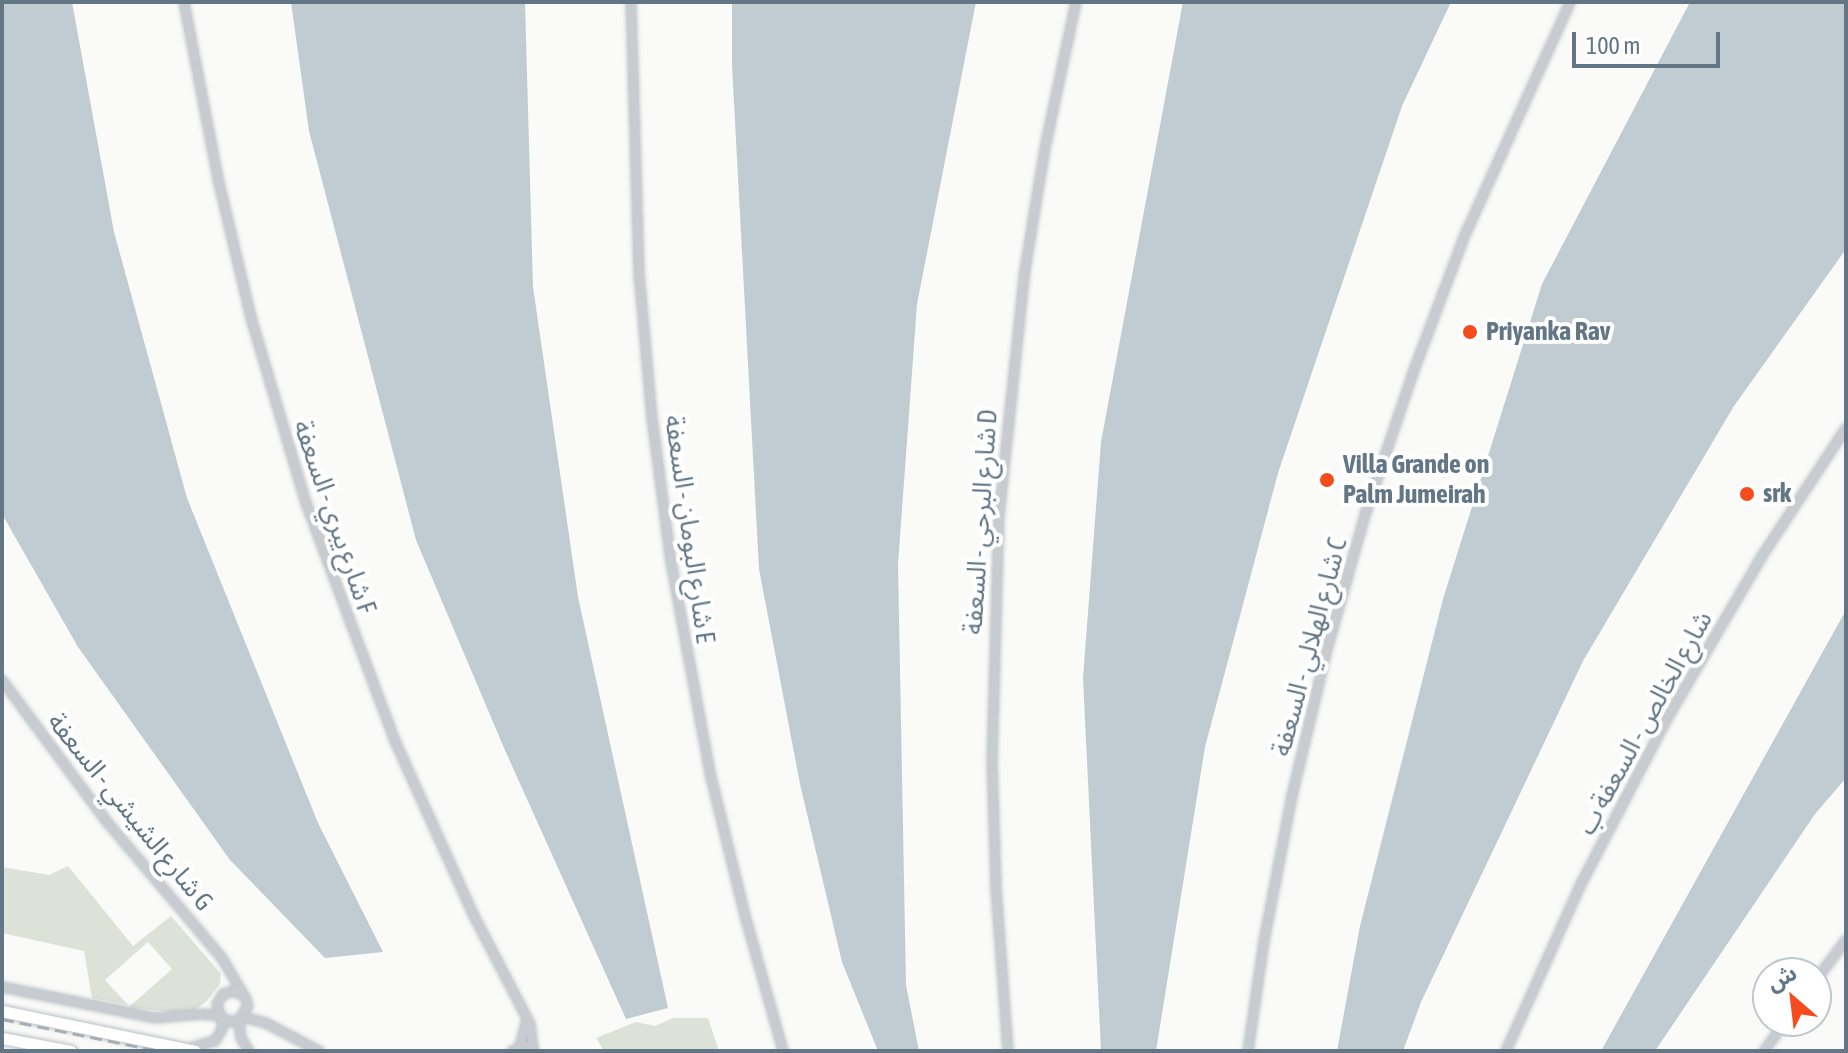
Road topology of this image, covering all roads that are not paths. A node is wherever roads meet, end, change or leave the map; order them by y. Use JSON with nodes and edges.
{"nodes":[{"id":1,"x":184,"y":2,"type":"edge"},
{"id":2,"x":631,"y":2,"type":"edge"},
{"id":3,"x":1076,"y":2,"type":"edge"},
{"id":4,"x":1570,"y":2,"type":"edge"},
{"id":5,"x":1846,"y":428,"type":"edge"},
{"id":6,"x":2,"y":680,"type":"edge"},
{"id":7,"x":1846,"y":940,"type":"edge"},
{"id":8,"x":1832,"y":959,"type":"edge"},
{"id":9,"x":228,"y":968,"type":"junction"},
{"id":10,"x":2,"y":987,"type":"edge"},
{"id":11,"x":227,"y":992,"type":"junction"},
{"id":12,"x":246,"y":999,"type":"junction"},
{"id":13,"x":219,"y":1000,"type":"junction"},
{"id":14,"x":2,"y":1011,"type":"edge"},
{"id":15,"x":189,"y":1015,"type":"junction"},
{"id":16,"x":221,"y":1017,"type":"junction"},
{"id":17,"x":527,"y":1018,"type":"junction"},
{"id":18,"x":241,"y":1019,"type":"junction"},
{"id":19,"x":266,"y":1023,"type":"junction"},
{"id":20,"x":2,"y":1038,"type":"edge"},
{"id":21,"x":516,"y":1049,"type":"edge"},
{"id":22,"x":190,"y":1050,"type":"edge"},
{"id":23,"x":534,"y":1050,"type":"edge"},
{"id":24,"x":71,"y":1051,"type":"edge"},
{"id":25,"x":249,"y":1051,"type":"edge"},
{"id":26,"x":319,"y":1051,"type":"edge"},
{"id":27,"x":783,"y":1051,"type":"edge"},
{"id":28,"x":1008,"y":1051,"type":"edge"},
{"id":29,"x":1248,"y":1051,"type":"edge"},
{"id":30,"x":1506,"y":1051,"type":"edge"}],
"edges":[{"from":1,"to":17,"type":"street","name":"شارع يبري - السعفة F"},
{"from":2,"to":27,"type":"street","name":"شارع البومان - السعفة E"},
{"from":3,"to":28,"type":"street","name":"شارع البرحي - السعفة D"},
{"from":4,"to":29,"type":"street","name":"شارع الهلالي - السعفة C"},
{"from":5,"to":30,"type":"street","name":"شارع الخالص - السعفة ب"},
{"from":6,"to":9,"type":"street","name":"شارع الشيشي - السعفة G"},
{"from":7,"to":8,"type":"street"},
{"from":9,"to":11,"type":"street"},
{"from":9,"to":12,"type":"street","name":"شارع الشيشي - السعفة G"},
{"from":10,"to":15,"type":"street"},
{"from":11,"to":12,"type":"street"},
{"from":11,"to":13,"type":"street"},
{"from":12,"to":18,"type":"street"},
{"from":12,"to":19,"type":"street","name":"شارع الشيشي - السعفة G"},
{"from":13,"to":15,"type":"street"},
{"from":13,"to":16,"type":"street"},
{"from":14,"to":22,"type":"main road"},
{"from":15,"to":16,"type":"street"},
{"from":16,"to":18,"type":"street"},
{"from":16,"to":22,"type":"street"},
{"from":17,"to":21,"type":"street"},
{"from":17,"to":23,"type":"street","name":"شارع يبري - السعفة F"},
{"from":18,"to":19,"type":"street"},
{"from":18,"to":25,"type":"street"},
{"from":19,"to":26,"type":"street"},
{"from":20,"to":24,"type":"main road"},
{"from":21,"to":23,"type":"street"}]}
